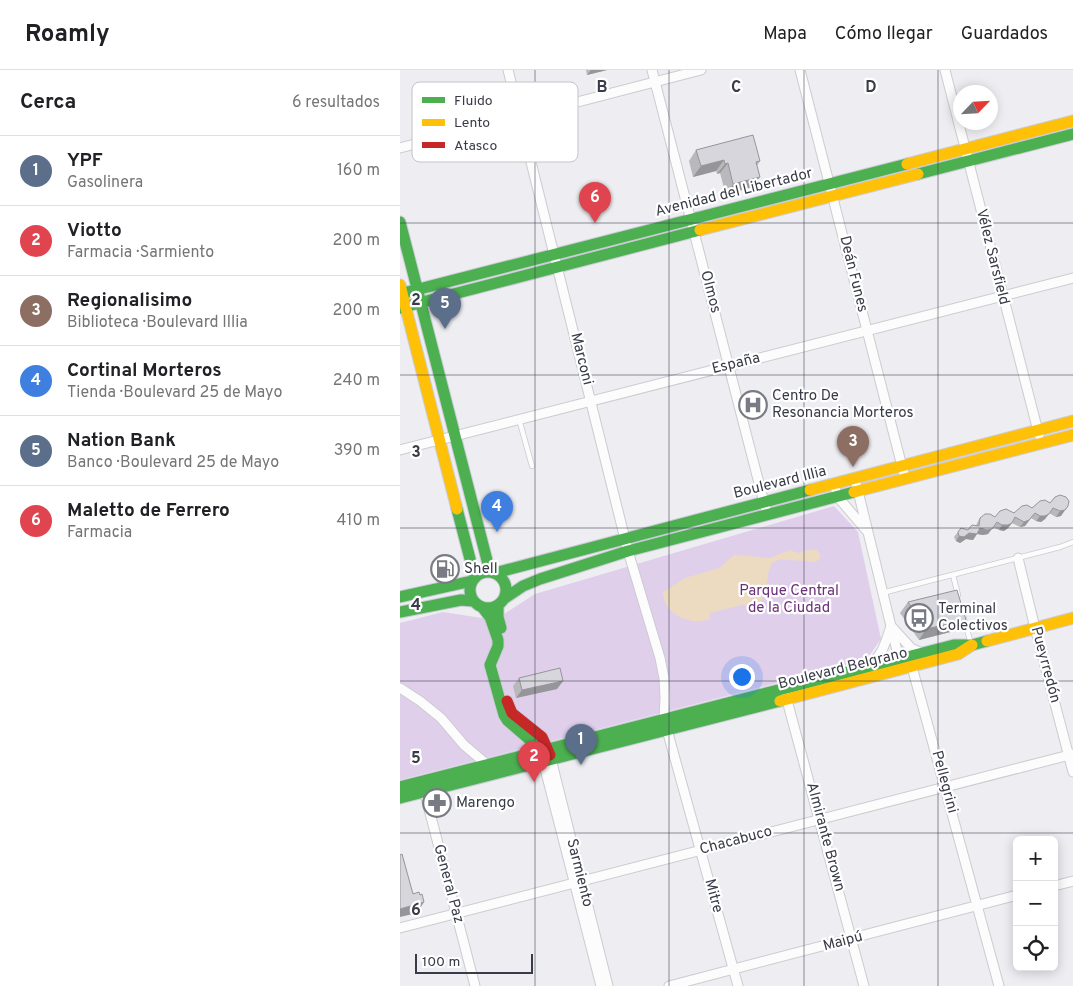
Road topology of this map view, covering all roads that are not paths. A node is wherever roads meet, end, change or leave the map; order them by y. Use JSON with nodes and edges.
{"nodes":[{"id":1,"x":652,"y":70,"type":"edge"},
{"id":2,"x":701,"y":70,"type":"edge"},
{"id":3,"x":800,"y":70,"type":"edge"},
{"id":4,"x":945,"y":70,"type":"edge"},
{"id":5,"x":655,"y":82,"type":"junction"},
{"id":6,"x":578,"y":102,"type":"edge"},
{"id":7,"x":1073,"y":121,"type":"edge"},
{"id":8,"x":1073,"y":134,"type":"edge"},
{"id":9,"x":965,"y":149,"type":"junction"},
{"id":10,"x":968,"y":161,"type":"junction"},
{"id":11,"x":532,"y":162,"type":"edge"},
{"id":12,"x":830,"y":184,"type":"junction"},
{"id":13,"x":833,"y":196,"type":"junction"},
{"id":14,"x":691,"y":219,"type":"junction"},
{"id":15,"x":400,"y":222,"type":"edge"},
{"id":16,"x":694,"y":232,"type":"junction"},
{"id":17,"x":555,"y":254,"type":"junction"},
{"id":18,"x":558,"y":267,"type":"junction"},
{"id":19,"x":1073,"y":278,"type":"edge"},
{"id":20,"x":418,"y":289,"type":"junction"},
{"id":21,"x":401,"y":291,"type":"edge"},
{"id":22,"x":1002,"y":296,"type":"junction"},
{"id":23,"x":420,"y":302,"type":"junction"},
{"id":24,"x":403,"y":307,"type":"edge"},
{"id":25,"x":867,"y":330,"type":"junction"},
{"id":26,"x":729,"y":366,"type":"junction"},
{"id":27,"x":591,"y":400,"type":"junction"},
{"id":28,"x":519,"y":419,"type":"junction"},
{"id":29,"x":1073,"y":421,"type":"edge"},
{"id":30,"x":1037,"y":430,"type":"junction"},
{"id":31,"x":455,"y":435,"type":"junction"},
{"id":32,"x":1073,"y":435,"type":"edge"},
{"id":33,"x":440,"y":439,"type":"junction"},
{"id":34,"x":1041,"y":443,"type":"junction"},
{"id":35,"x":400,"y":450,"type":"edge"},
{"id":36,"x":532,"y":466,"type":"dead end"},
{"id":37,"x":902,"y":466,"type":"junction"},
{"id":38,"x":905,"y":478,"type":"junction"},
{"id":39,"x":834,"y":484,"type":"junction"},
{"id":40,"x":856,"y":485,"type":"junction"},
{"id":41,"x":838,"y":496,"type":"junction"},
{"id":42,"x":764,"y":502,"type":"junction"},
{"id":43,"x":768,"y":514,"type":"junction"},
{"id":44,"x":868,"y":532,"type":"junction"},
{"id":45,"x":626,"y":539,"type":"junction"},
{"id":46,"x":1073,"y":542,"type":"edge"},
{"id":47,"x":628,"y":552,"type":"junction"},
{"id":48,"x":1018,"y":558,"type":"junction"},
{"id":49,"x":492,"y":572,"type":"junction"},
{"id":50,"x":953,"y":575,"type":"junction"},
{"id":51,"x":473,"y":579,"type":"junction"},
{"id":52,"x":882,"y":590,"type":"junction"},
{"id":53,"x":400,"y":597,"type":"edge"},
{"id":54,"x":473,"y":601,"type":"junction"},
{"id":55,"x":960,"y":601,"type":"edge"},
{"id":56,"x":502,"y":602,"type":"junction"},
{"id":57,"x":483,"y":608,"type":"junction"},
{"id":58,"x":962,"y":610,"type":"edge"},
{"id":59,"x":400,"y":612,"type":"edge"},
{"id":60,"x":1073,"y":618,"type":"edge"},
{"id":61,"x":891,"y":626,"type":"junction"},
{"id":62,"x":1035,"y":628,"type":"junction"},
{"id":63,"x":972,"y":645,"type":"junction"},
{"id":64,"x":922,"y":653,"type":"junction"},
{"id":65,"x":899,"y":659,"type":"junction"},
{"id":66,"x":868,"y":667,"type":"junction"},
{"id":67,"x":912,"y":667,"type":"junction"},
{"id":68,"x":400,"y":688,"type":"edge"},
{"id":69,"x":500,"y":688,"type":"junction"},
{"id":70,"x":785,"y":693,"type":"junction"},
{"id":71,"x":665,"y":724,"type":"junction"},
{"id":72,"x":1071,"y":754,"type":"edge"},
{"id":73,"x":545,"y":755,"type":"junction"},
{"id":74,"x":487,"y":764,"type":"junction"},
{"id":75,"x":1073,"y":772,"type":"edge"},
{"id":76,"x":497,"y":773,"type":"junction"},
{"id":77,"x":400,"y":787,"type":"edge"},
{"id":78,"x":423,"y":787,"type":"junction"},
{"id":79,"x":946,"y":787,"type":"junction"},
{"id":80,"x":400,"y":798,"type":"edge"},
{"id":81,"x":821,"y":819,"type":"junction"},
{"id":82,"x":701,"y":850,"type":"junction"},
{"id":83,"x":1073,"y":881,"type":"edge"},
{"id":84,"x":578,"y":883,"type":"junction"},
{"id":85,"x":1058,"y":885,"type":"edge"},
{"id":86,"x":1013,"y":896,"type":"edge"},
{"id":87,"x":977,"y":905,"type":"junction"},
{"id":88,"x":456,"y":913,"type":"junction"},
{"id":89,"x":400,"y":928,"type":"edge"},
{"id":90,"x":852,"y":940,"type":"junction"},
{"id":91,"x":734,"y":970,"type":"junction"},
{"id":92,"x":475,"y":986,"type":"edge"},
{"id":93,"x":601,"y":986,"type":"edge"},
{"id":94,"x":608,"y":986,"type":"edge"},
{"id":95,"x":669,"y":986,"type":"edge"},
{"id":96,"x":738,"y":986,"type":"edge"},
{"id":97,"x":864,"y":986,"type":"edge"},
{"id":98,"x":999,"y":986,"type":"edge"}],
"edges":[{"from":1,"to":5,"type":"street","name":"Olmos"},
{"from":2,"to":5,"type":"street"},
{"from":3,"to":12,"type":"street","name":"Deán Funes"},
{"from":4,"to":9,"type":"street","name":"Vélez Sarsfield"},
{"from":5,"to":6,"type":"street"},
{"from":5,"to":14,"type":"street","name":"Olmos"},
{"from":7,"to":9,"type":"street","name":"Avenidad del Libertador"},
{"from":8,"to":10,"type":"street","name":"Avenidad del Libertador"},
{"from":9,"to":10,"type":"street","name":"Vélez Sarsfield"},
{"from":9,"to":12,"type":"street","name":"Avenidad del Libertador"},
{"from":10,"to":13,"type":"street","name":"Avenidad del Libertador"},
{"from":10,"to":22,"type":"street","name":"Vélez Sarsfield"},
{"from":11,"to":17,"type":"street","name":"Marconi"},
{"from":12,"to":13,"type":"street","name":"Deán Funes"},
{"from":12,"to":14,"type":"street","name":"Avenidad del Libertador"},
{"from":13,"to":16,"type":"street","name":"Avenidad del Libertador"},
{"from":13,"to":25,"type":"street","name":"Deán Funes"},
{"from":14,"to":16,"type":"street","name":"Olmos"},
{"from":14,"to":17,"type":"street","name":"Avenidad del Libertador"},
{"from":15,"to":20,"type":"street"},
{"from":16,"to":18,"type":"street","name":"Avenidad del Libertador"},
{"from":16,"to":26,"type":"street","name":"Olmos"},
{"from":17,"to":18,"type":"street","name":"Marconi"},
{"from":17,"to":20,"type":"street","name":"Avenidad del Libertador"},
{"from":18,"to":23,"type":"street","name":"Avenidad del Libertador"},
{"from":18,"to":27,"type":"street","name":"Marconi"},
{"from":19,"to":22,"type":"street","name":"España"},
{"from":20,"to":21,"type":"street","name":"Avenidad del Libertador"},
{"from":20,"to":23,"type":"street"},
{"from":21,"to":24,"type":"street"},
{"from":22,"to":25,"type":"street","name":"España"},
{"from":22,"to":30,"type":"street","name":"Vélez Sarsfield"},
{"from":23,"to":24,"type":"street","name":"Avenidad del Libertador"},
{"from":23,"to":31,"type":"street"},
{"from":24,"to":33,"type":"street"},
{"from":25,"to":26,"type":"street","name":"España"},
{"from":25,"to":37,"type":"street","name":"Deán Funes"},
{"from":26,"to":27,"type":"street","name":"España"},
{"from":26,"to":42,"type":"street","name":"Olmos"},
{"from":27,"to":28,"type":"street","name":"España"},
{"from":27,"to":45,"type":"street","name":"Marconi"},
{"from":28,"to":31,"type":"street","name":"España"},
{"from":28,"to":36,"type":"lane"},
{"from":29,"to":30,"type":"street","name":"Boulevard Illia"},
{"from":30,"to":34,"type":"street","name":"Vélez Sarsfield"},
{"from":30,"to":37,"type":"street","name":"Boulevard Illia"},
{"from":31,"to":33,"type":"street","name":"España"},
{"from":31,"to":49,"type":"street"},
{"from":32,"to":34,"type":"street","name":"Boulevard Illia"},
{"from":33,"to":35,"type":"street","name":"España"},
{"from":33,"to":51,"type":"street"},
{"from":34,"to":38,"type":"street","name":"Boulevard Illia"},
{"from":37,"to":38,"type":"street","name":"Deán Funes"},
{"from":37,"to":40,"type":"street","name":"Boulevard Illia"},
{"from":38,"to":40,"type":"street","name":"Boulevard Illia"},
{"from":39,"to":40,"type":"street","name":"Boulevard Illia"},
{"from":39,"to":41,"type":"street"},
{"from":39,"to":42,"type":"street","name":"Boulevard Illia"},
{"from":40,"to":41,"type":"street","name":"Boulevard Illia"},
{"from":40,"to":44,"type":"street"},
{"from":41,"to":43,"type":"street","name":"Boulevard Illia"},
{"from":41,"to":44,"type":"street"},
{"from":42,"to":43,"type":"street","name":"Olmos"},
{"from":42,"to":45,"type":"street","name":"Boulevard Illia"},
{"from":43,"to":47,"type":"street","name":"Boulevard Illia"},
{"from":44,"to":52,"type":"street"},
{"from":45,"to":47,"type":"street","name":"Marconi"},
{"from":45,"to":49,"type":"street","name":"Boulevard Illia"},
{"from":46,"to":48,"type":"lane"},
{"from":47,"to":56,"type":"street","name":"Boulevard Illia"},
{"from":47,"to":71,"type":"street","name":"Marconi"},
{"from":48,"to":50,"type":"lane"},
{"from":48,"to":62,"type":"street","name":"Pueyrredón"},
{"from":49,"to":51,"type":"street"},
{"from":49,"to":56,"type":"street"},
{"from":50,"to":52,"type":"lane"},
{"from":50,"to":55,"type":"lane"},
{"from":51,"to":53,"type":"street"},
{"from":51,"to":54,"type":"street"},
{"from":52,"to":61,"type":"street"},
{"from":54,"to":57,"type":"street"},
{"from":54,"to":59,"type":"street"},
{"from":56,"to":57,"type":"street"},
{"from":56,"to":69,"type":"street"},
{"from":57,"to":69,"type":"street"},
{"from":58,"to":63,"type":"lane"},
{"from":60,"to":62,"type":"street","name":"Boulevard Belgrano"},
{"from":61,"to":64,"type":"street"},
{"from":61,"to":65,"type":"street"},
{"from":61,"to":66,"type":"street"},
{"from":62,"to":63,"type":"street","name":"Boulevard Belgrano"},
{"from":62,"to":72,"type":"street","name":"Pueyrredón"},
{"from":63,"to":64,"type":"street","name":"Boulevard Belgrano"},
{"from":63,"to":67,"type":"street","name":"Boulevard Belgrano"},
{"from":64,"to":65,"type":"street","name":"Boulevard Belgrano"},
{"from":65,"to":66,"type":"street","name":"Boulevard Belgrano"},
{"from":65,"to":67,"type":"street"},
{"from":66,"to":70,"type":"street","name":"Boulevard Belgrano"},
{"from":67,"to":70,"type":"street","name":"Boulevard Belgrano"},
{"from":67,"to":79,"type":"street","name":"Pellegrini"},
{"from":68,"to":74,"type":"street"},
{"from":69,"to":73,"type":"street"},
{"from":70,"to":71,"type":"street","name":"Boulevard Belgrano"},
{"from":70,"to":81,"type":"street","name":"Almirante Brown"},
{"from":71,"to":73,"type":"street","name":"Boulevard Belgrano"},
{"from":71,"to":82,"type":"street","name":"Mitre"},
{"from":72,"to":75,"type":"street","name":"Pueyrredón"},
{"from":72,"to":79,"type":"street","name":"Chacabuco"},
{"from":73,"to":74,"type":"street","name":"Boulevard Belgrano"},
{"from":73,"to":76,"type":"street","name":"Boulevard Belgrano"},
{"from":73,"to":84,"type":"street","name":"Sarmiento"},
{"from":74,"to":76,"type":"street"},
{"from":74,"to":78,"type":"street","name":"Boulevard Belgrano"},
{"from":76,"to":78,"type":"street","name":"Boulevard Belgrano"},
{"from":77,"to":78,"type":"street","name":"Boulevard Belgrano"},
{"from":78,"to":80,"type":"street","name":"Boulevard Belgrano"},
{"from":78,"to":88,"type":"street","name":"General Paz"},
{"from":79,"to":81,"type":"street","name":"Chacabuco"},
{"from":79,"to":87,"type":"street","name":"Pellegrini"},
{"from":81,"to":82,"type":"street","name":"Chacabuco"},
{"from":81,"to":90,"type":"street","name":"Almirante Brown"},
{"from":82,"to":84,"type":"street","name":"Chacabuco"},
{"from":82,"to":91,"type":"street","name":"Mitre"},
{"from":83,"to":85,"type":"street"},
{"from":84,"to":88,"type":"street","name":"Chacabuco"},
{"from":84,"to":93,"type":"street","name":"Sarmiento"},
{"from":84,"to":94,"type":"street","name":"Sarmiento"},
{"from":86,"to":87,"type":"street","name":"Maipú"},
{"from":87,"to":90,"type":"street","name":"Maipú"},
{"from":87,"to":98,"type":"street","name":"Pellegrini"},
{"from":88,"to":89,"type":"street","name":"Chacabuco"},
{"from":88,"to":92,"type":"street","name":"General Paz"},
{"from":90,"to":91,"type":"street","name":"Maipú"},
{"from":90,"to":97,"type":"street","name":"Almirante Brown"},
{"from":91,"to":95,"type":"street","name":"Maipú"},
{"from":91,"to":96,"type":"street","name":"Mitre"}]}
